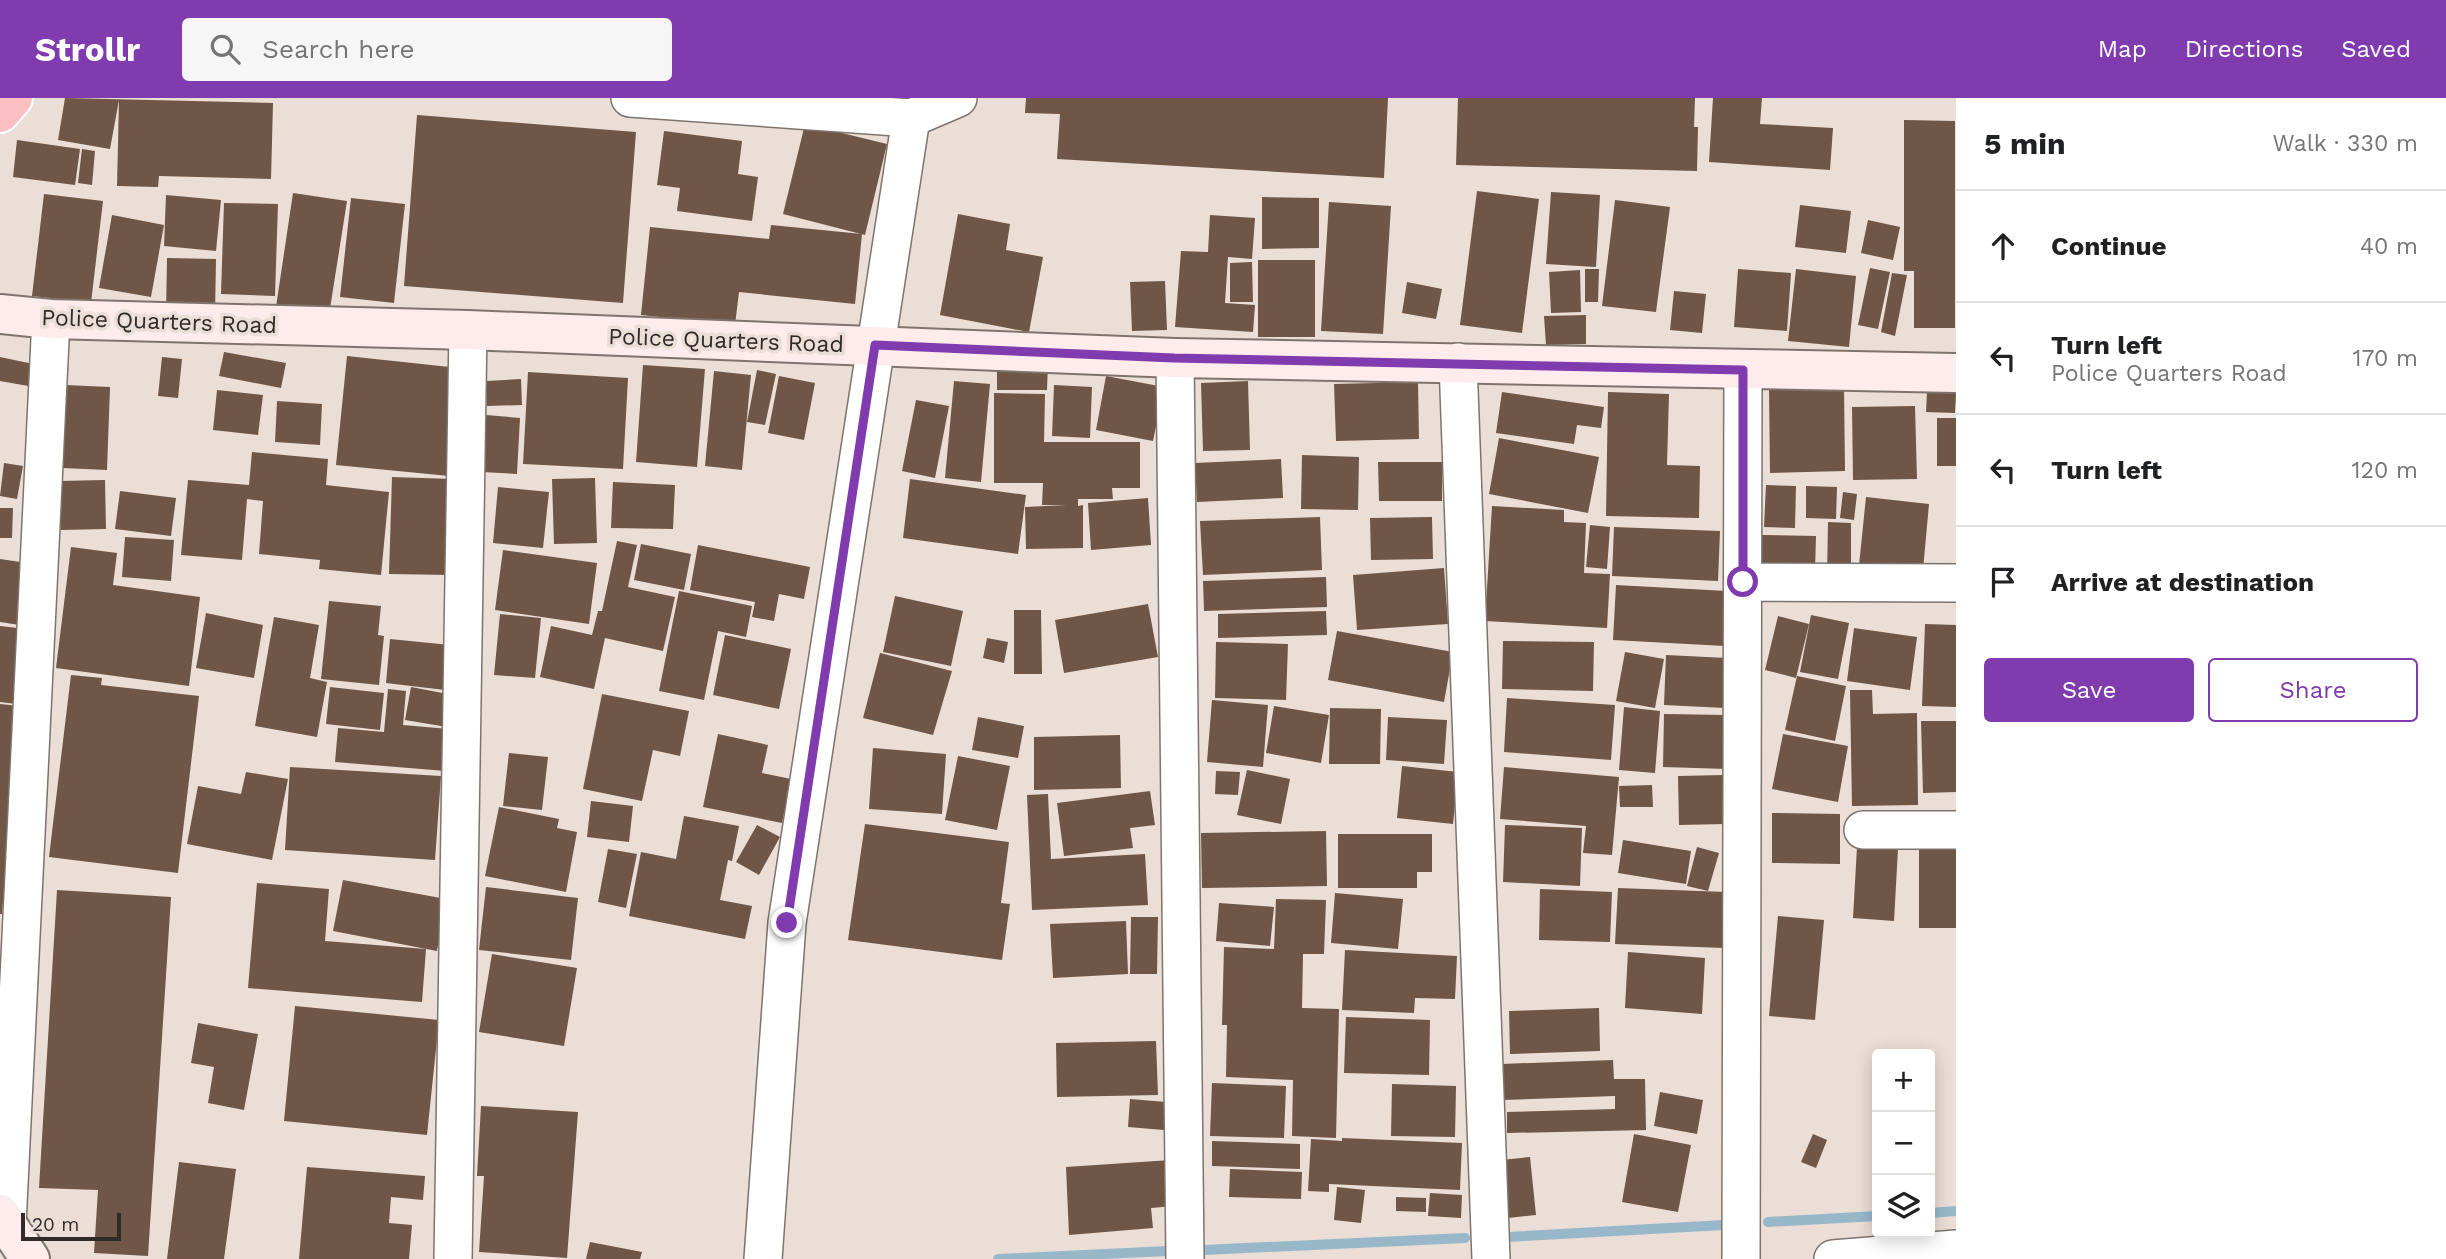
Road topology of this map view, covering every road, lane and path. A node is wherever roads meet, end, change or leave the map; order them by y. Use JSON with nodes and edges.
{"nodes":[{"id":1,"x":13,"y":98,"type":"edge"},
{"id":2,"x":630,"y":98,"type":"edge"},
{"id":3,"x":958,"y":98,"type":"edge"},
{"id":4,"x":0,"y":113,"type":"edge"},
{"id":5,"x":911,"y":118,"type":"junction"},
{"id":6,"x":0,"y":314,"type":"edge"},
{"id":7,"x":51,"y":319,"type":"junction"},
{"id":8,"x":468,"y":330,"type":"junction"},
{"id":9,"x":875,"y":345,"type":"junction"},
{"id":10,"x":1174,"y":358,"type":"junction"},
{"id":11,"x":1458,"y":362,"type":"junction"},
{"id":12,"x":1743,"y":370,"type":"junction"},
{"id":13,"x":1956,"y":373,"type":"edge"},
{"id":14,"x":1743,"y":582,"type":"junction"},
{"id":15,"x":1956,"y":583,"type":"edge"},
{"id":16,"x":1863,"y":830,"type":"dead end"},
{"id":17,"x":1956,"y":830,"type":"edge"},
{"id":18,"x":4,"y":1220,"type":"edge"},
{"id":19,"x":1956,"y":1249,"type":"edge"},
{"id":20,"x":30,"y":1259,"type":"edge"},
{"id":21,"x":453,"y":1259,"type":"edge"},
{"id":22,"x":763,"y":1259,"type":"edge"},
{"id":23,"x":1185,"y":1259,"type":"edge"},
{"id":24,"x":1491,"y":1259,"type":"edge"},
{"id":25,"x":1741,"y":1259,"type":"edge"},
{"id":26,"x":1833,"y":1259,"type":"edge"}],
"edges":[{"from":1,"to":4,"type":"highway"},
{"from":2,"to":5,"type":"street"},
{"from":3,"to":5,"type":"street"},
{"from":5,"to":9,"type":"street"},
{"from":6,"to":7,"type":"street","name":"Police Quarters Road"},
{"from":7,"to":8,"type":"street","name":"Police Quarters Road"},
{"from":7,"to":18,"type":"street"},
{"from":8,"to":9,"type":"street","name":"Police Quarters Road"},
{"from":8,"to":21,"type":"street"},
{"from":9,"to":10,"type":"street","name":"Police Quarters Road"},
{"from":9,"to":22,"type":"street"},
{"from":10,"to":11,"type":"street","name":"Police Quarters Road"},
{"from":10,"to":23,"type":"street"},
{"from":11,"to":12,"type":"street","name":"Police Quarters Road"},
{"from":11,"to":24,"type":"street"},
{"from":12,"to":13,"type":"street","name":"Police Quarters Road"},
{"from":12,"to":14,"type":"street"},
{"from":14,"to":15,"type":"street"},
{"from":14,"to":25,"type":"street"},
{"from":16,"to":17,"type":"street"},
{"from":18,"to":20,"type":"street"},
{"from":19,"to":26,"type":"street"}]}
